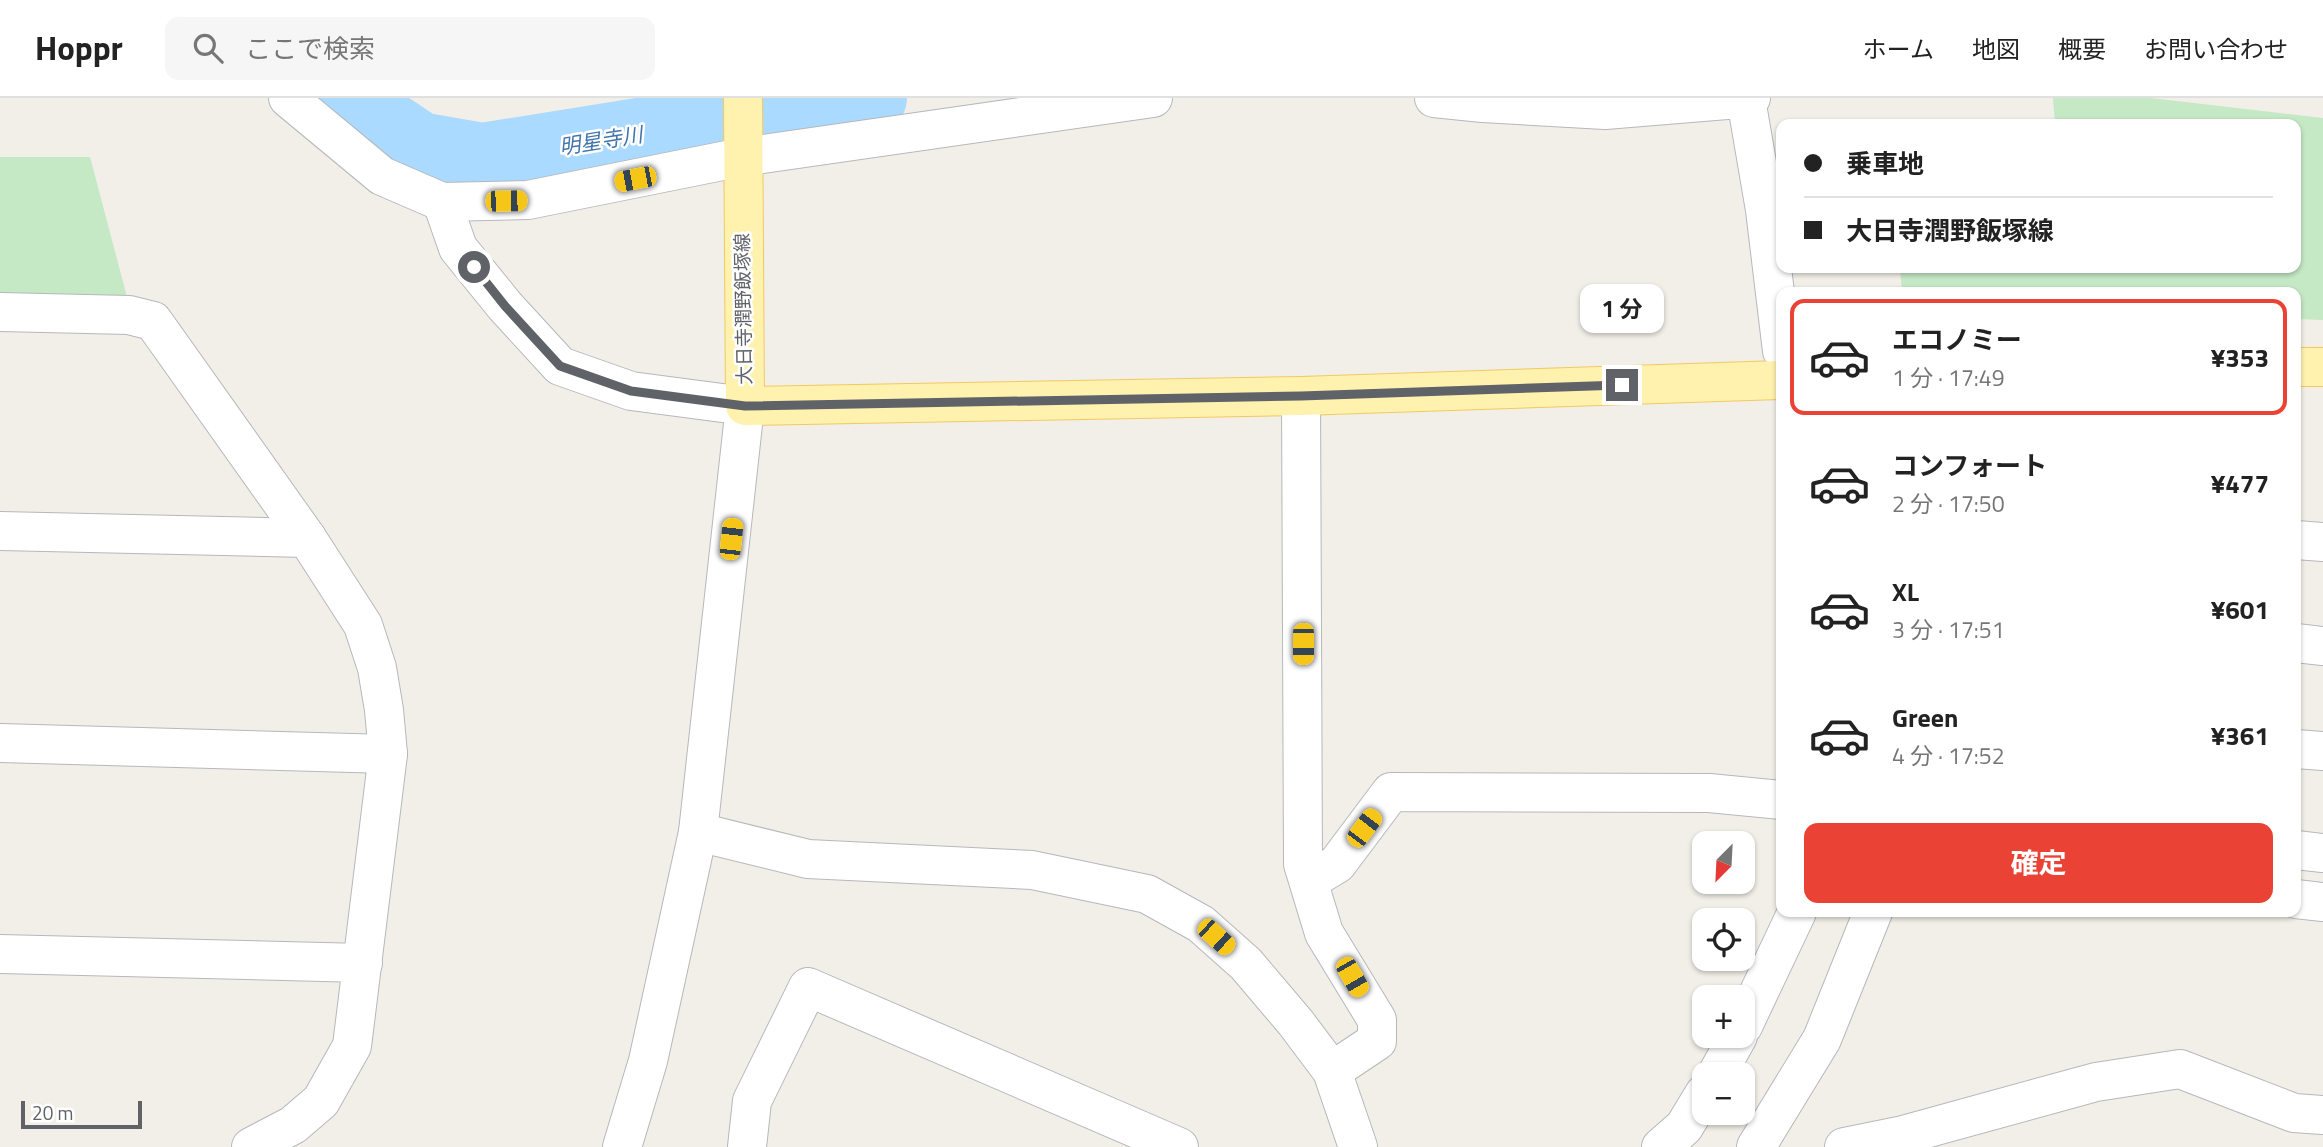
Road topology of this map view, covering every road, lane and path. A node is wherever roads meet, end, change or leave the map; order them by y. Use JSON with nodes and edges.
{"nodes":[{"id":1,"x":288,"y":98,"type":"edge"},
{"id":2,"x":743,"y":98,"type":"edge"},
{"id":3,"x":1153,"y":98,"type":"edge"},
{"id":4,"x":1434,"y":98,"type":"edge"},
{"id":5,"x":1749,"y":98,"type":"edge"},
{"id":6,"x":742,"y":157,"type":"junction"},
{"id":7,"x":442,"y":202,"type":"junction"},
{"id":8,"x":1776,"y":301,"type":"edge"},
{"id":9,"x":0,"y":312,"type":"edge"},
{"id":10,"x":2301,"y":367,"type":"edge"},
{"id":11,"x":2323,"y":367,"type":"edge"},
{"id":12,"x":1776,"y":380,"type":"edge"},
{"id":13,"x":1301,"y":396,"type":"junction"},
{"id":14,"x":745,"y":406,"type":"junction"},
{"id":15,"x":0,"y":531,"type":"edge"},
{"id":16,"x":307,"y":538,"type":"junction"},
{"id":17,"x":2301,"y":540,"type":"edge"},
{"id":18,"x":2323,"y":542,"type":"edge"},
{"id":19,"x":2301,"y":644,"type":"edge"},
{"id":20,"x":2323,"y":646,"type":"edge"},
{"id":21,"x":0,"y":743,"type":"edge"},
{"id":22,"x":2301,"y":749,"type":"edge"},
{"id":23,"x":2323,"y":751,"type":"edge"},
{"id":24,"x":388,"y":754,"type":"junction"},
{"id":25,"x":1776,"y":799,"type":"edge"},
{"id":26,"x":698,"y":832,"type":"junction"},
{"id":27,"x":2301,"y":851,"type":"edge"},
{"id":28,"x":2323,"y":853,"type":"edge"},
{"id":29,"x":1309,"y":881,"type":"junction"},
{"id":30,"x":2301,"y":900,"type":"edge"},
{"id":31,"x":2323,"y":902,"type":"edge"},
{"id":32,"x":1795,"y":917,"type":"edge"},
{"id":33,"x":1871,"y":917,"type":"edge"},
{"id":34,"x":0,"y":954,"type":"edge"},
{"id":35,"x":363,"y":963,"type":"junction"},
{"id":36,"x":1755,"y":1001,"type":"edge"},
{"id":37,"x":1332,"y":1070,"type":"junction"},
{"id":38,"x":1692,"y":1114,"type":"edge"},
{"id":39,"x":2323,"y":1115,"type":"edge"},
{"id":40,"x":251,"y":1147,"type":"edge"},
{"id":41,"x":622,"y":1147,"type":"edge"},
{"id":42,"x":747,"y":1147,"type":"edge"},
{"id":43,"x":1179,"y":1147,"type":"edge"},
{"id":44,"x":1358,"y":1147,"type":"edge"},
{"id":45,"x":1661,"y":1147,"type":"edge"},
{"id":46,"x":1757,"y":1147,"type":"edge"},
{"id":47,"x":1844,"y":1147,"type":"edge"}],
"edges":[{"from":1,"to":7,"type":"street"},
{"from":2,"to":6,"type":"main road","name":"大日寺潤野飯塚線"},
{"from":3,"to":6,"type":"street"},
{"from":4,"to":5,"type":"street"},
{"from":5,"to":8,"type":"street"},
{"from":6,"to":7,"type":"street"},
{"from":6,"to":14,"type":"main road","name":"大日寺潤野飯塚線"},
{"from":7,"to":14,"type":"street"},
{"from":9,"to":16,"type":"street"},
{"from":10,"to":11,"type":"main road"},
{"from":12,"to":13,"type":"main road","name":"大日寺潤野飯塚線"},
{"from":13,"to":14,"type":"main road","name":"大日寺潤野飯塚線"},
{"from":13,"to":29,"type":"street"},
{"from":14,"to":26,"type":"street"},
{"from":15,"to":16,"type":"street"},
{"from":16,"to":24,"type":"street"},
{"from":17,"to":18,"type":"street"},
{"from":19,"to":20,"type":"street"},
{"from":21,"to":24,"type":"street"},
{"from":22,"to":23,"type":"street"},
{"from":24,"to":35,"type":"street"},
{"from":25,"to":29,"type":"street"},
{"from":26,"to":37,"type":"street"},
{"from":26,"to":41,"type":"street"},
{"from":27,"to":28,"type":"street"},
{"from":29,"to":37,"type":"street"},
{"from":30,"to":31,"type":"street"},
{"from":32,"to":36,"type":"street"},
{"from":33,"to":46,"type":"street"},
{"from":34,"to":35,"type":"street"},
{"from":35,"to":40,"type":"street"},
{"from":37,"to":44,"type":"street"},
{"from":38,"to":45,"type":"street"},
{"from":39,"to":47,"type":"street"},
{"from":42,"to":43,"type":"street"}]}
